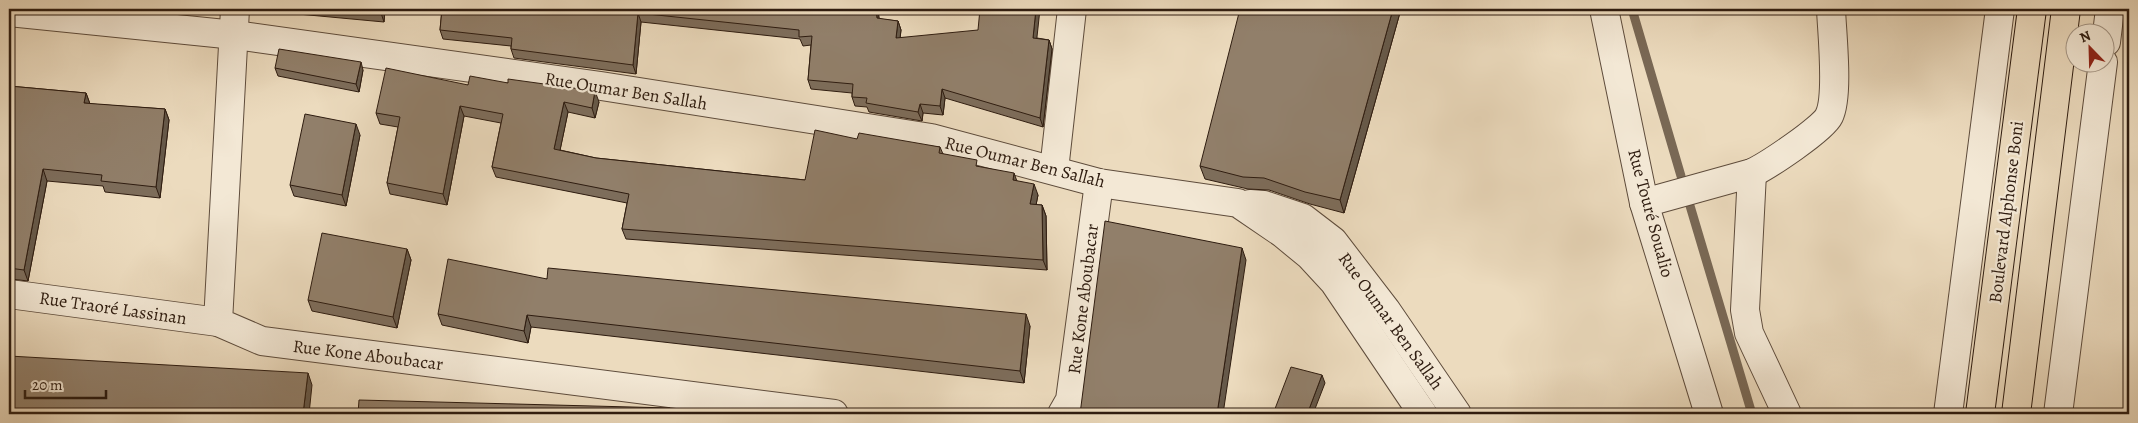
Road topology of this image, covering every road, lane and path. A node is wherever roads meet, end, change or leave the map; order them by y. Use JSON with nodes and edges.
{"nodes":[{"id":1,"x":235,"y":9,"type":"edge"},
{"id":2,"x":1072,"y":9,"type":"edge"},
{"id":3,"x":1604,"y":9,"type":"edge"},
{"id":4,"x":1831,"y":9,"type":"edge"},
{"id":5,"x":2000,"y":9,"type":"edge"},
{"id":6,"x":2032,"y":9,"type":"edge"},
{"id":7,"x":2066,"y":9,"type":"edge"},
{"id":8,"x":2110,"y":9,"type":"edge"},
{"id":9,"x":9,"y":12,"type":"edge"},
{"id":10,"x":2108,"y":22,"type":"edge"},
{"id":11,"x":235,"y":35,"type":"junction"},
{"id":12,"x":2102,"y":72,"type":"edge"},
{"id":13,"x":1054,"y":170,"type":"junction"},
{"id":14,"x":1752,"y":173,"type":"junction"},
{"id":15,"x":1098,"y":182,"type":"junction"},
{"id":16,"x":1644,"y":202,"type":"junction"},
{"id":17,"x":1238,"y":203,"type":"junction"},
{"id":18,"x":9,"y":294,"type":"edge"},
{"id":19,"x":218,"y":322,"type":"junction"},
{"id":20,"x":834,"y":414,"type":"edge"},
{"id":21,"x":1062,"y":414,"type":"edge"},
{"id":22,"x":1423,"y":414,"type":"edge"},
{"id":23,"x":1457,"y":414,"type":"edge"},
{"id":24,"x":1709,"y":414,"type":"edge"},
{"id":25,"x":1787,"y":414,"type":"edge"},
{"id":26,"x":1948,"y":414,"type":"edge"},
{"id":27,"x":1980,"y":414,"type":"edge"},
{"id":28,"x":2016,"y":414,"type":"edge"},
{"id":29,"x":2058,"y":414,"type":"edge"}],
"edges":[{"from":1,"to":11,"type":"street"},
{"from":2,"to":13,"type":"street"},
{"from":3,"to":16,"type":"street","name":"Rue Touré Soualio"},
{"from":4,"to":14,"type":"street"},
{"from":5,"to":26,"type":"street","name":"Boulevard Alphonse Boni"},
{"from":6,"to":27,"type":"main road","name":"Boulevard Alphonse Boni"},
{"from":7,"to":28,"type":"main road","name":"Boulevard Alphonse Boni"},
{"from":8,"to":10,"type":"street"},
{"from":9,"to":11,"type":"street","name":"Rue Oumar Ben Sallah"},
{"from":11,"to":13,"type":"street","name":"Rue Oumar Ben Sallah"},
{"from":11,"to":19,"type":"street"},
{"from":12,"to":29,"type":"street"},
{"from":13,"to":15,"type":"street","name":"Rue Oumar Ben Sallah"},
{"from":14,"to":16,"type":"street"},
{"from":14,"to":25,"type":"street"},
{"from":15,"to":17,"type":"street","name":"Rue Oumar Ben Sallah"},
{"from":15,"to":21,"type":"street","name":"Rue Kone Aboubacar"},
{"from":16,"to":24,"type":"street","name":"Rue Touré Soualio"},
{"from":17,"to":22,"type":"street","name":"Rue Oumar Ben Sallah"},
{"from":17,"to":23,"type":"street","name":"Rue Oumar Ben Sallah"},
{"from":18,"to":19,"type":"street","name":"Rue Traoré Lassinan"},
{"from":19,"to":20,"type":"street","name":"Rue Kone Aboubacar"}]}
